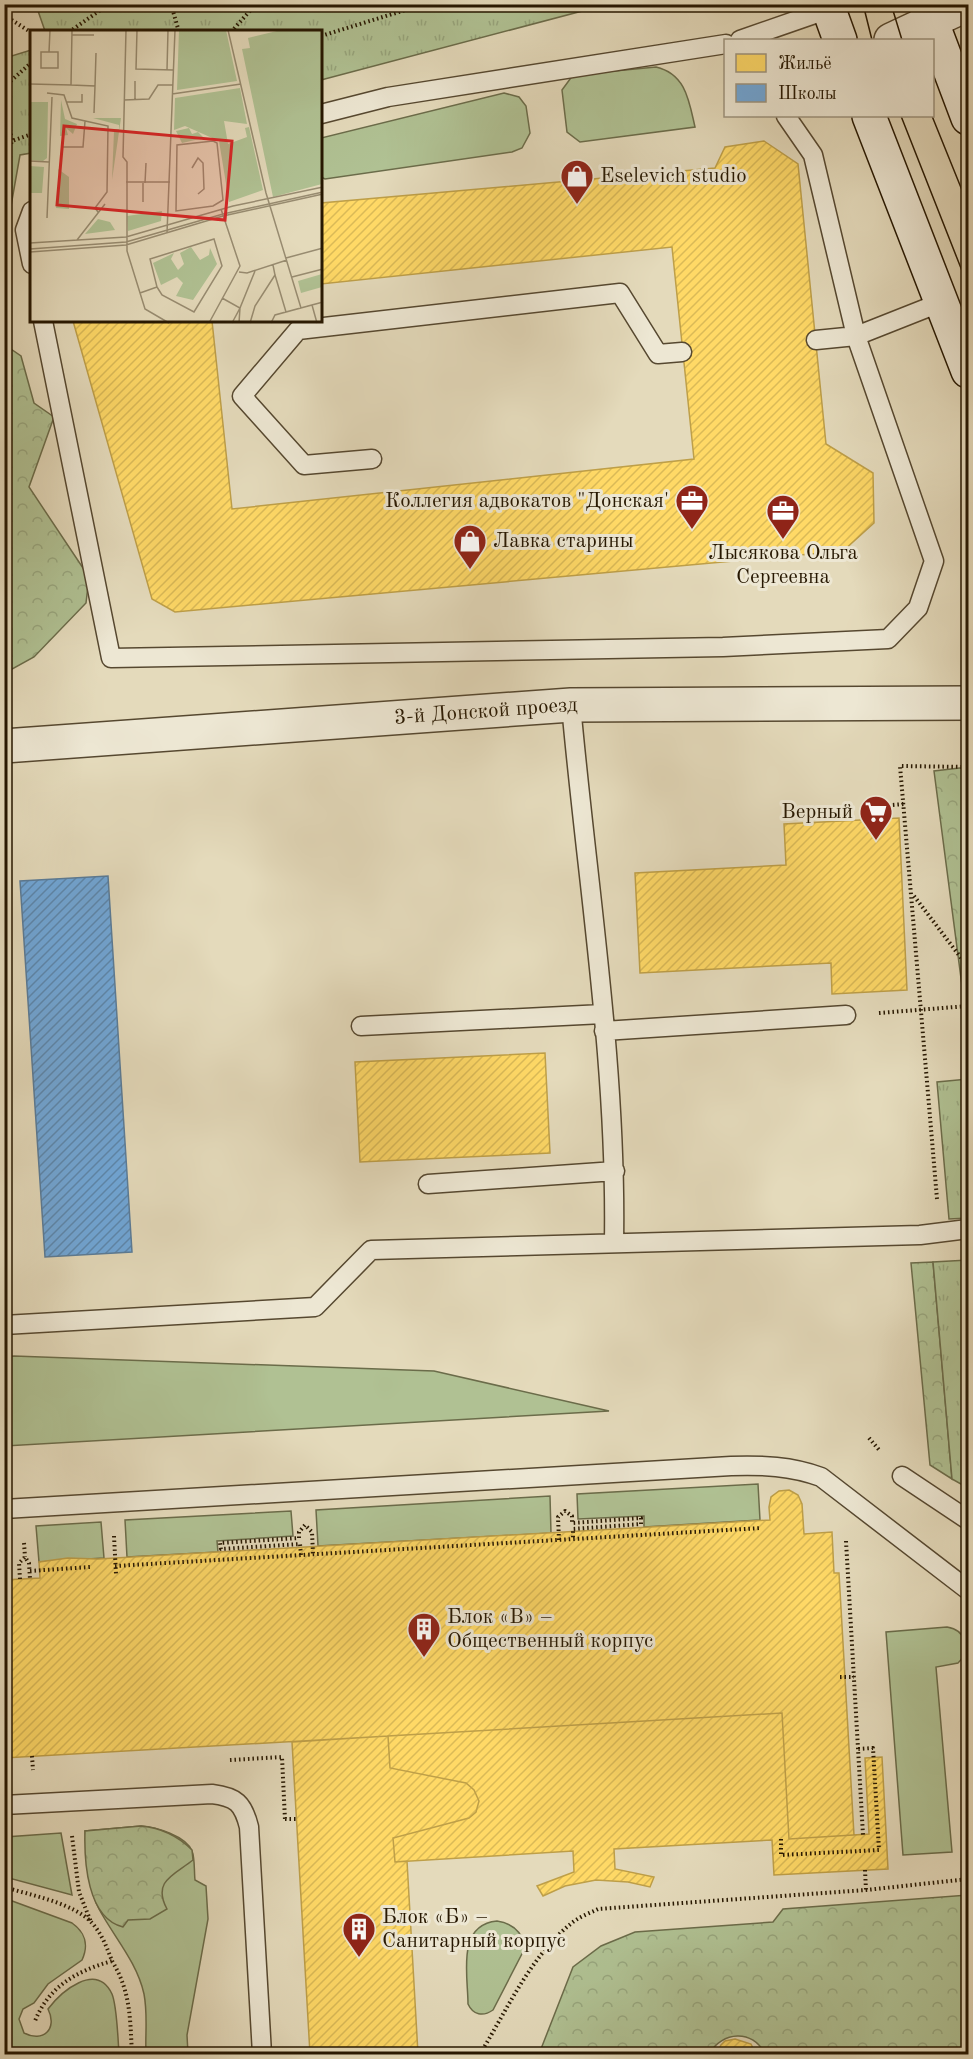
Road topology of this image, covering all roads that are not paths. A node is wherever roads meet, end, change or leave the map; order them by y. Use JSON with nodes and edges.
{"nodes":[{"id":1,"x":968,"y":4,"type":"edge"},
{"id":2,"x":828,"y":7,"type":"edge"},
{"id":3,"x":927,"y":13,"type":"edge"},
{"id":4,"x":743,"y":39,"type":"edge"},
{"id":5,"x":840,"y":39,"type":"edge"},
{"id":6,"x":892,"y":39,"type":"edge"},
{"id":7,"x":724,"y":44,"type":"edge"},
{"id":8,"x":322,"y":114,"type":"edge"},
{"id":9,"x":787,"y":117,"type":"edge"},
{"id":10,"x":869,"y":117,"type":"edge"},
{"id":11,"x":969,"y":118,"type":"edge"},
{"id":12,"x":30,"y":216,"type":"edge"},
{"id":13,"x":30,"y":254,"type":"edge"},
{"id":14,"x":942,"y":302,"type":"junction"},
{"id":15,"x":43,"y":322,"type":"edge"},
{"id":16,"x":856,"y":336,"type":"junction"},
{"id":17,"x":816,"y":340,"type":"dead end"},
{"id":18,"x":682,"y":352,"type":"dead end"},
{"id":19,"x":969,"y":371,"type":"edge"},
{"id":20,"x":372,"y":459,"type":"dead end"},
{"id":21,"x":969,"y":703,"type":"edge"},
{"id":22,"x":572,"y":705,"type":"junction"},
{"id":23,"x":4,"y":746,"type":"edge"},
{"id":24,"x":846,"y":1015,"type":"road end"},
{"id":25,"x":603,"y":1023,"type":"junction"},
{"id":26,"x":361,"y":1026,"type":"dead end"},
{"id":27,"x":615,"y":1171,"type":"junction"},
{"id":28,"x":428,"y":1184,"type":"dead end"},
{"id":29,"x":969,"y":1229,"type":"edge"},
{"id":30,"x":615,"y":1242,"type":"junction"},
{"id":31,"x":4,"y":1325,"type":"edge"},
{"id":32,"x":902,"y":1476,"type":"dead end"},
{"id":33,"x":4,"y":1509,"type":"edge"},
{"id":34,"x":969,"y":1520,"type":"edge"},
{"id":35,"x":969,"y":1590,"type":"edge"},
{"id":36,"x":4,"y":1805,"type":"edge"},
{"id":37,"x":262,"y":2055,"type":"edge"}],
"edges":[{"from":1,"to":3,"type":"street"},
{"from":2,"to":4,"type":"lane"},
{"from":2,"to":5,"type":"street"},
{"from":3,"to":6,"type":"street"},
{"from":3,"to":11,"type":"street"},
{"from":7,"to":8,"type":"lane"},
{"from":9,"to":16,"type":"lane"},
{"from":10,"to":14,"type":"street"},
{"from":12,"to":13,"type":"lane"},
{"from":14,"to":16,"type":"lane"},
{"from":14,"to":19,"type":"street"},
{"from":15,"to":16,"type":"lane"},
{"from":16,"to":17,"type":"lane"},
{"from":18,"to":20,"type":"lane"},
{"from":21,"to":22,"type":"street","name":"3-й Донской проезд"},
{"from":22,"to":23,"type":"street","name":"3-й Донской проезд"},
{"from":22,"to":25,"type":"lane"},
{"from":24,"to":25,"type":"lane"},
{"from":25,"to":26,"type":"lane"},
{"from":25,"to":27,"type":"lane"},
{"from":27,"to":28,"type":"lane"},
{"from":27,"to":30,"type":"lane"},
{"from":29,"to":30,"type":"lane"},
{"from":30,"to":31,"type":"lane"},
{"from":32,"to":34,"type":"lane"},
{"from":33,"to":35,"type":"lane"},
{"from":36,"to":37,"type":"lane"}]}
